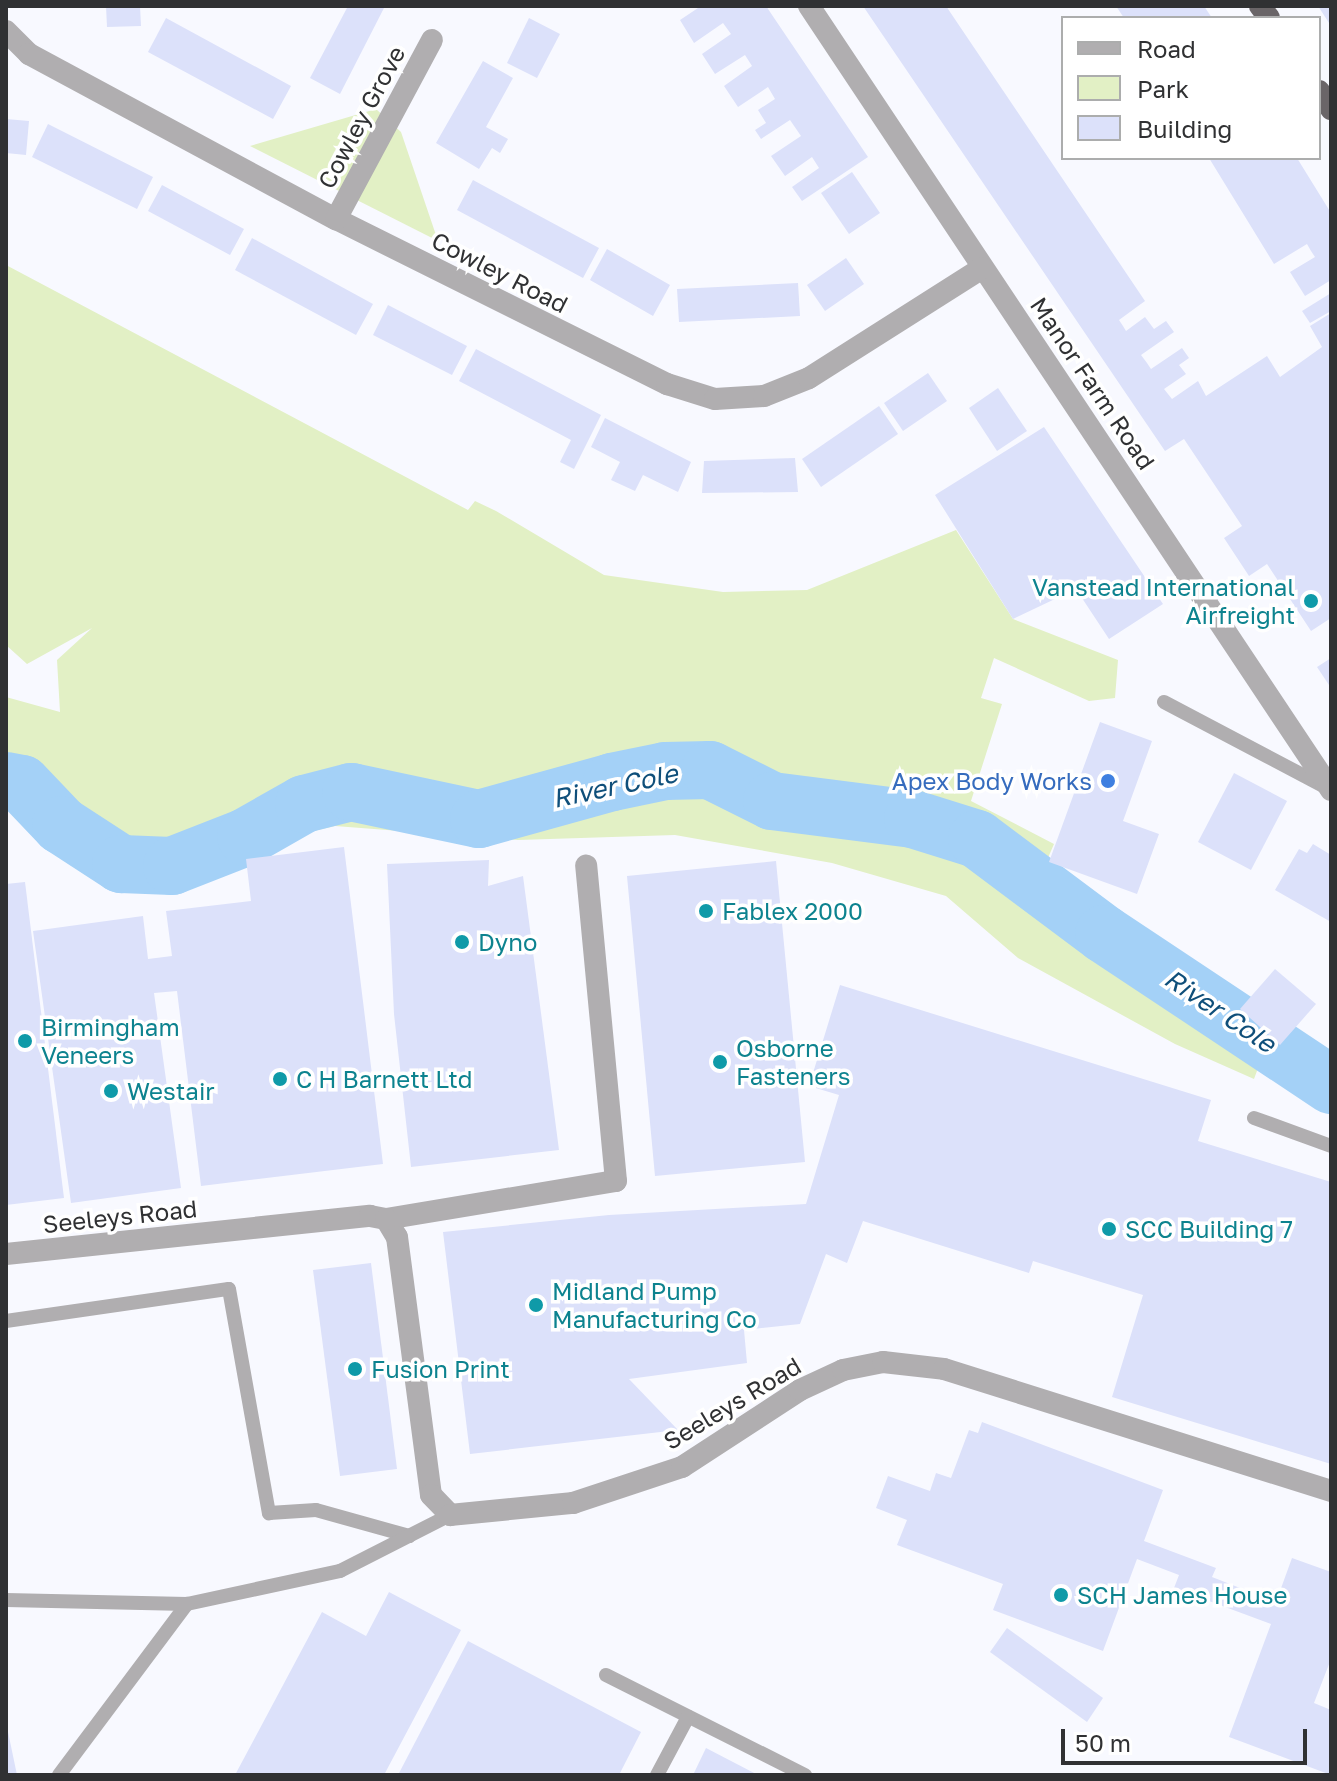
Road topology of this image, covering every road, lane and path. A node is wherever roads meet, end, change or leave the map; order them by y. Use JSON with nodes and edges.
{"nodes":[{"id":1,"x":809,"y":6,"type":"edge"},
{"id":2,"x":6,"y":31,"type":"edge"},
{"id":3,"x":432,"y":40,"type":"dead end"},
{"id":4,"x":336,"y":219,"type":"junction"},
{"id":5,"x":982,"y":268,"type":"junction"},
{"id":6,"x":1164,"y":702,"type":"dead end"},
{"id":7,"x":1331,"y":790,"type":"edge"},
{"id":8,"x":586,"y":865,"type":"dead end"},
{"id":9,"x":1254,"y":1118,"type":"dead end"},
{"id":10,"x":1331,"y":1146,"type":"edge"},
{"id":11,"x":386,"y":1219,"type":"junction"},
{"id":12,"x":6,"y":1254,"type":"edge"},
{"id":13,"x":6,"y":1321,"type":"edge"},
{"id":14,"x":1331,"y":1491,"type":"edge"},
{"id":15,"x":450,"y":1515,"type":"junction"},
{"id":16,"x":409,"y":1536,"type":"junction"},
{"id":17,"x":6,"y":1600,"type":"edge"},
{"id":18,"x":187,"y":1604,"type":"junction"},
{"id":19,"x":606,"y":1675,"type":"dead end"},
{"id":20,"x":688,"y":1717,"type":"junction"},
{"id":21,"x":59,"y":1775,"type":"edge"},
{"id":22,"x":657,"y":1775,"type":"edge"},
{"id":23,"x":805,"y":1775,"type":"edge"}],
"edges":[{"from":1,"to":5,"type":"street","name":"Manor Farm Road"},
{"from":2,"to":4,"type":"street","name":"Cowley Road"},
{"from":3,"to":4,"type":"street","name":"Cowley Grove"},
{"from":4,"to":5,"type":"street","name":"Cowley Road"},
{"from":5,"to":7,"type":"street","name":"Manor Farm Road"},
{"from":6,"to":7,"type":"lane"},
{"from":8,"to":11,"type":"street","name":"Seeleys Road"},
{"from":9,"to":10,"type":"lane"},
{"from":11,"to":12,"type":"street","name":"Seeleys Road"},
{"from":11,"to":15,"type":"street"},
{"from":13,"to":16,"type":"lane"},
{"from":14,"to":15,"type":"street","name":"Seeleys Road"},
{"from":15,"to":16,"type":"lane"},
{"from":16,"to":18,"type":"lane"},
{"from":17,"to":18,"type":"lane"},
{"from":18,"to":21,"type":"lane"},
{"from":19,"to":20,"type":"lane"},
{"from":20,"to":22,"type":"lane"},
{"from":20,"to":23,"type":"lane"}]}
